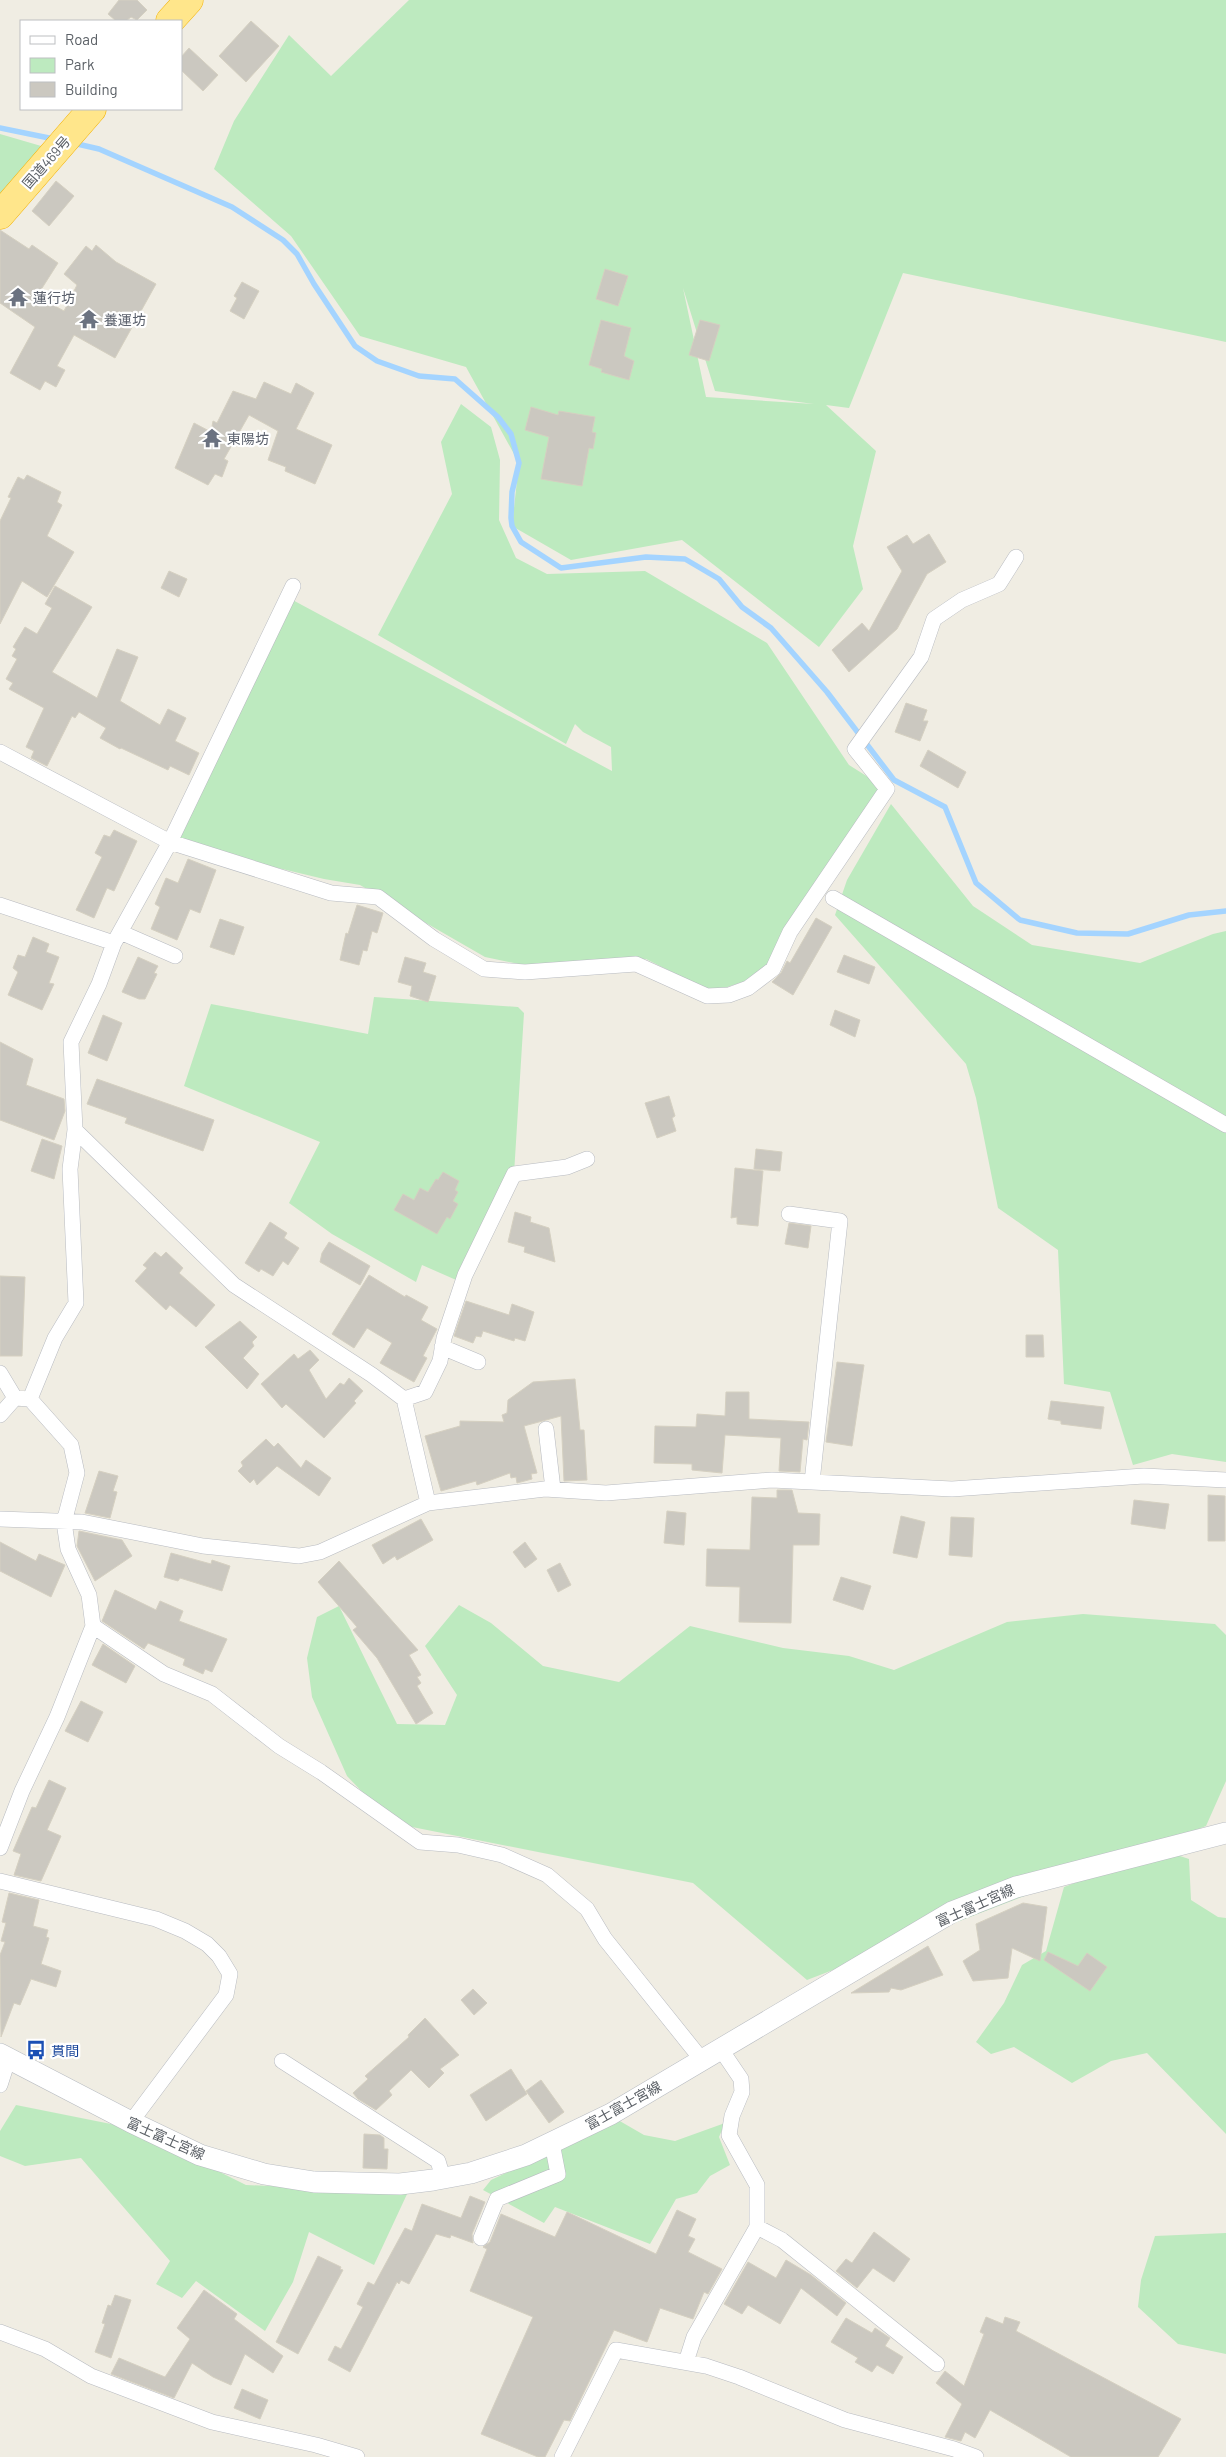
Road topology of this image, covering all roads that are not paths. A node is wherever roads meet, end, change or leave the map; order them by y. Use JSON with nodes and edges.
{"nodes":[{"id":1,"x":87,"y":114,"type":"edge"},
{"id":2,"x":0,"y":215,"type":"edge"},
{"id":3,"x":1016,"y":557,"type":"dead end"},
{"id":4,"x":293,"y":586,"type":"dead end"},
{"id":5,"x":0,"y":752,"type":"edge"},
{"id":6,"x":170,"y":842,"type":"junction"},
{"id":7,"x":833,"y":898,"type":"dead end"},
{"id":8,"x":0,"y":905,"type":"edge"},
{"id":9,"x":117,"y":938,"type":"junction"},
{"id":10,"x":175,"y":956,"type":"dead end"},
{"id":11,"x":1226,"y":1125,"type":"edge"},
{"id":12,"x":74,"y":1130,"type":"junction"},
{"id":13,"x":587,"y":1159,"type":"dead end"},
{"id":14,"x":789,"y":1214,"type":"dead end"},
{"id":15,"x":442,"y":1347,"type":"junction"},
{"id":16,"x":478,"y":1362,"type":"dead end"},
{"id":17,"x":0,"y":1373,"type":"edge"},
{"id":18,"x":22,"y":1398,"type":"junction"},
{"id":19,"x":404,"y":1399,"type":"junction"},
{"id":20,"x":0,"y":1415,"type":"edge"},
{"id":21,"x":546,"y":1429,"type":"dead end"},
{"id":22,"x":1226,"y":1480,"type":"edge"},
{"id":23,"x":812,"y":1482,"type":"junction"},
{"id":24,"x":553,"y":1489,"type":"junction"},
{"id":25,"x":428,"y":1503,"type":"junction"},
{"id":26,"x":0,"y":1519,"type":"edge"},
{"id":27,"x":64,"y":1522,"type":"junction"},
{"id":28,"x":93,"y":1626,"type":"junction"},
{"id":29,"x":1226,"y":1834,"type":"edge"},
{"id":30,"x":0,"y":1848,"type":"edge"},
{"id":31,"x":0,"y":1881,"type":"edge"},
{"id":32,"x":720,"y":2048,"type":"junction"},
{"id":33,"x":4,"y":2057,"type":"edge"},
{"id":34,"x":702,"y":2060,"type":"junction"},
{"id":35,"x":282,"y":2061,"type":"dead end"},
{"id":36,"x":0,"y":2085,"type":"edge"},
{"id":37,"x":131,"y":2122,"type":"junction"},
{"id":38,"x":552,"y":2143,"type":"junction"},
{"id":39,"x":443,"y":2178,"type":"junction"},
{"id":40,"x":757,"y":2227,"type":"junction"},
{"id":41,"x":481,"y":2238,"type":"dead end"},
{"id":42,"x":0,"y":2332,"type":"edge"},
{"id":43,"x":686,"y":2362,"type":"junction"},
{"id":44,"x":937,"y":2364,"type":"dead end"},
{"id":45,"x":357,"y":2457,"type":"edge"},
{"id":46,"x":562,"y":2457,"type":"edge"},
{"id":47,"x":976,"y":2457,"type":"edge"}],
"edges":[{"from":1,"to":2,"type":"highway","name":"国道469号"},
{"from":3,"to":6,"type":"street"},
{"from":4,"to":6,"type":"street"},
{"from":5,"to":6,"type":"street"},
{"from":6,"to":9,"type":"street"},
{"from":7,"to":11,"type":"street"},
{"from":8,"to":9,"type":"street"},
{"from":9,"to":10,"type":"street"},
{"from":9,"to":12,"type":"street"},
{"from":12,"to":18,"type":"street"},
{"from":12,"to":19,"type":"street"},
{"from":13,"to":15,"type":"street"},
{"from":14,"to":23,"type":"street"},
{"from":15,"to":16,"type":"street"},
{"from":15,"to":19,"type":"street"},
{"from":17,"to":18,"type":"street"},
{"from":18,"to":20,"type":"street"},
{"from":18,"to":27,"type":"street"},
{"from":19,"to":25,"type":"street"},
{"from":21,"to":24,"type":"street"},
{"from":22,"to":23,"type":"street"},
{"from":23,"to":24,"type":"street"},
{"from":24,"to":25,"type":"street"},
{"from":25,"to":27,"type":"street"},
{"from":26,"to":27,"type":"street"},
{"from":27,"to":28,"type":"street"},
{"from":28,"to":30,"type":"street"},
{"from":28,"to":34,"type":"street"},
{"from":29,"to":32,"type":"main road","name":"富士富士宮線"},
{"from":31,"to":37,"type":"street"},
{"from":32,"to":34,"type":"main road","name":"富士富士宮線"},
{"from":32,"to":40,"type":"street"},
{"from":33,"to":36,"type":"street"},
{"from":33,"to":37,"type":"main road","name":"富士富士宮線"},
{"from":34,"to":38,"type":"main road","name":"富士富士宮線"},
{"from":35,"to":39,"type":"street"},
{"from":37,"to":39,"type":"main road","name":"富士富士宮線"},
{"from":38,"to":39,"type":"main road","name":"富士富士宮線"},
{"from":38,"to":41,"type":"street"},
{"from":40,"to":43,"type":"street"},
{"from":40,"to":44,"type":"street"},
{"from":42,"to":45,"type":"street"},
{"from":43,"to":46,"type":"street"},
{"from":43,"to":47,"type":"street"}]}
